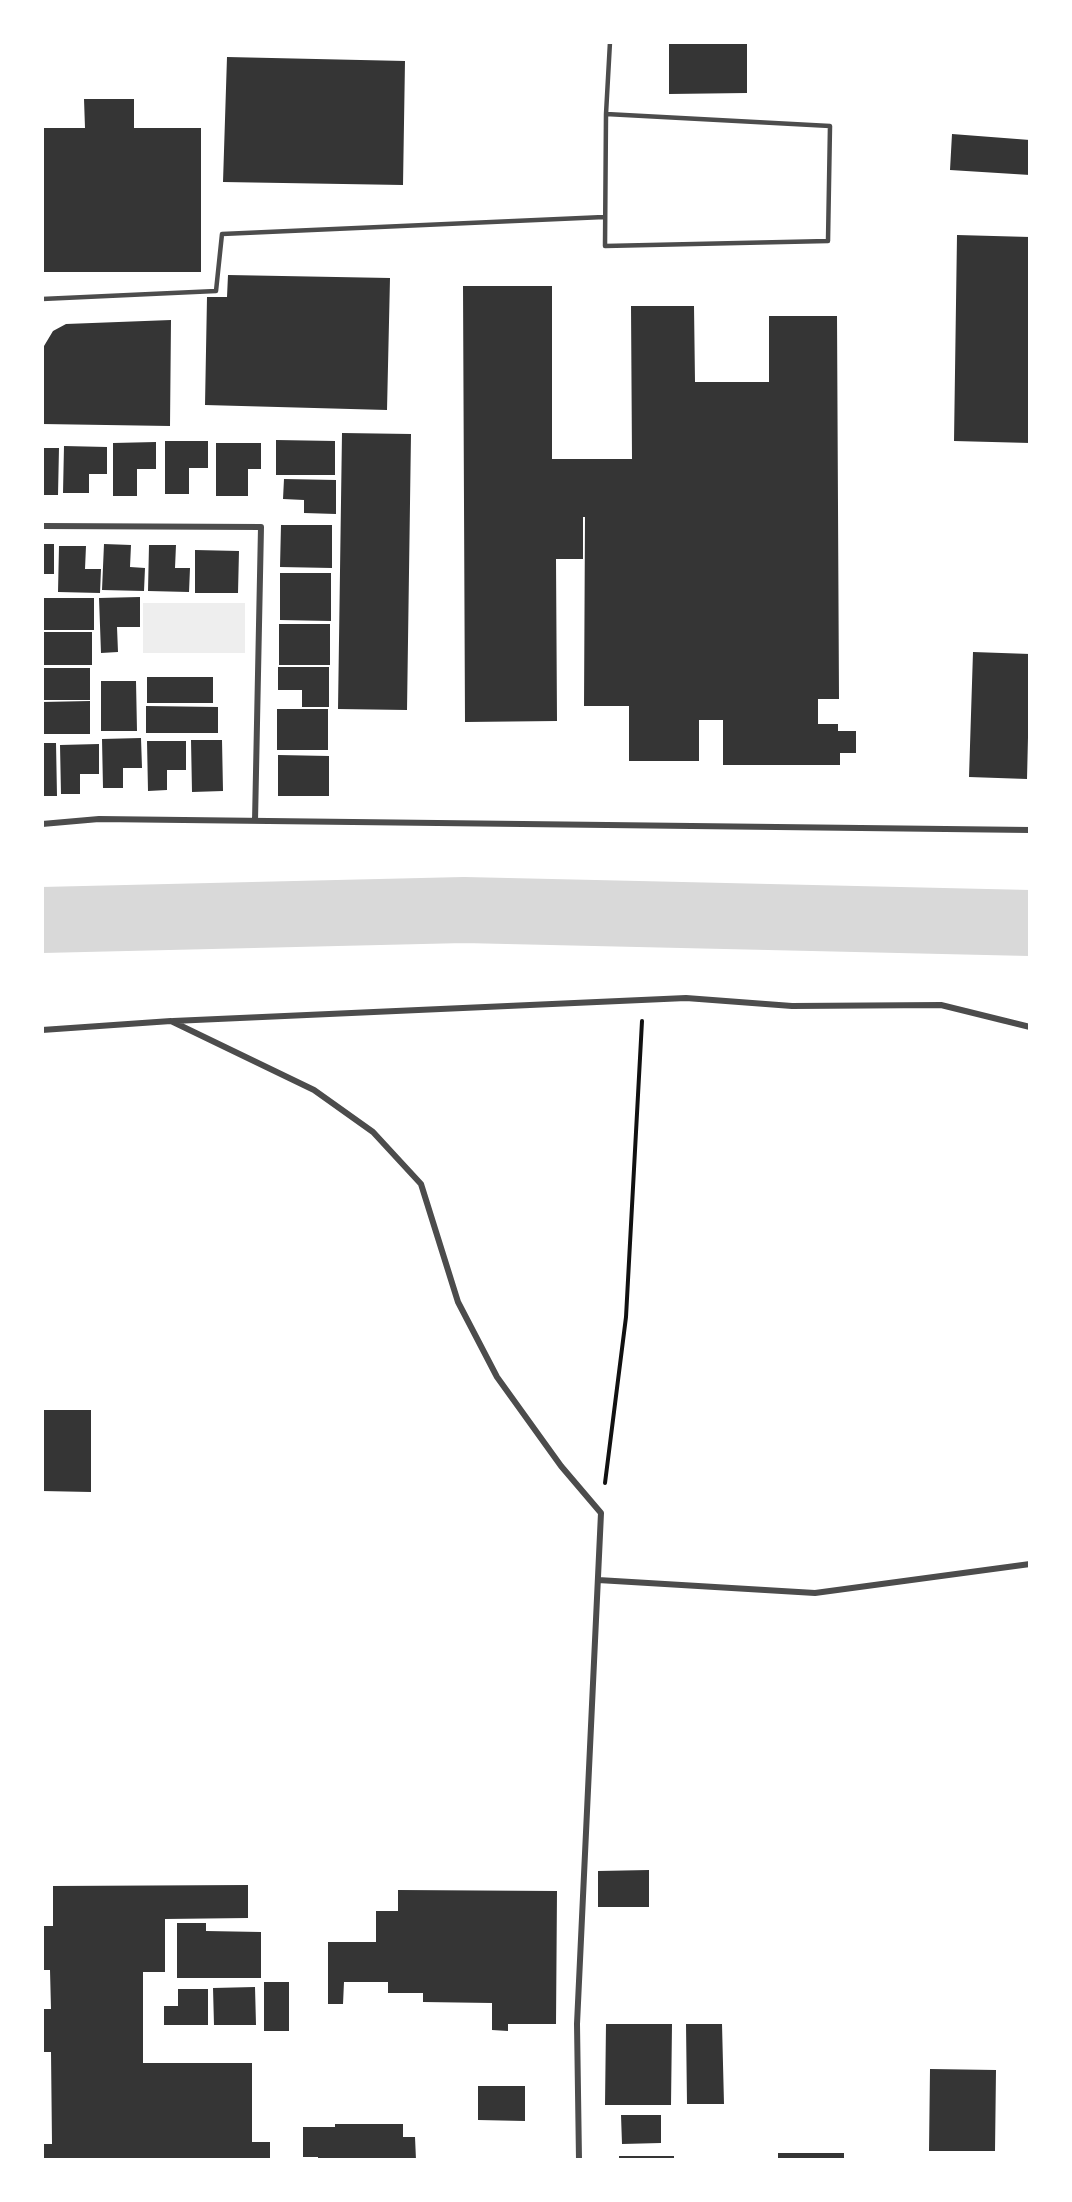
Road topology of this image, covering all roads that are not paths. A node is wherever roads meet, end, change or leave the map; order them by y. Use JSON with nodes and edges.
{"nodes":[{"id":1,"x":610,"y":42,"type":"edge"},
{"id":2,"x":606,"y":114,"type":"junction"},
{"id":3,"x":604,"y":217,"type":"junction"},
{"id":4,"x":42,"y":299,"type":"edge"},
{"id":5,"x":42,"y":526,"type":"edge"},
{"id":6,"x":255,"y":821,"type":"junction"},
{"id":7,"x":42,"y":824,"type":"edge"},
{"id":8,"x":1030,"y":831,"type":"edge"},
{"id":9,"x":171,"y":1021,"type":"junction"},
{"id":10,"x":1030,"y":1027,"type":"edge"},
{"id":11,"x":42,"y":1030,"type":"edge"},
{"id":12,"x":1030,"y":1564,"type":"edge"},
{"id":13,"x":598,"y":1580,"type":"junction"},
{"id":14,"x":579,"y":2160,"type":"edge"}],
"edges":[{"from":1,"to":2,"type":"lane"},
{"from":2,"to":3,"type":"lane"},
{"from":2,"to":3,"type":"lane"},
{"from":3,"to":4,"type":"lane"},
{"from":5,"to":6,"type":"street"},
{"from":6,"to":7,"type":"street"},
{"from":6,"to":8,"type":"street"},
{"from":9,"to":10,"type":"street"},
{"from":9,"to":11,"type":"street"},
{"from":9,"to":13,"type":"street"},
{"from":12,"to":13,"type":"street"},
{"from":13,"to":14,"type":"street"}]}
